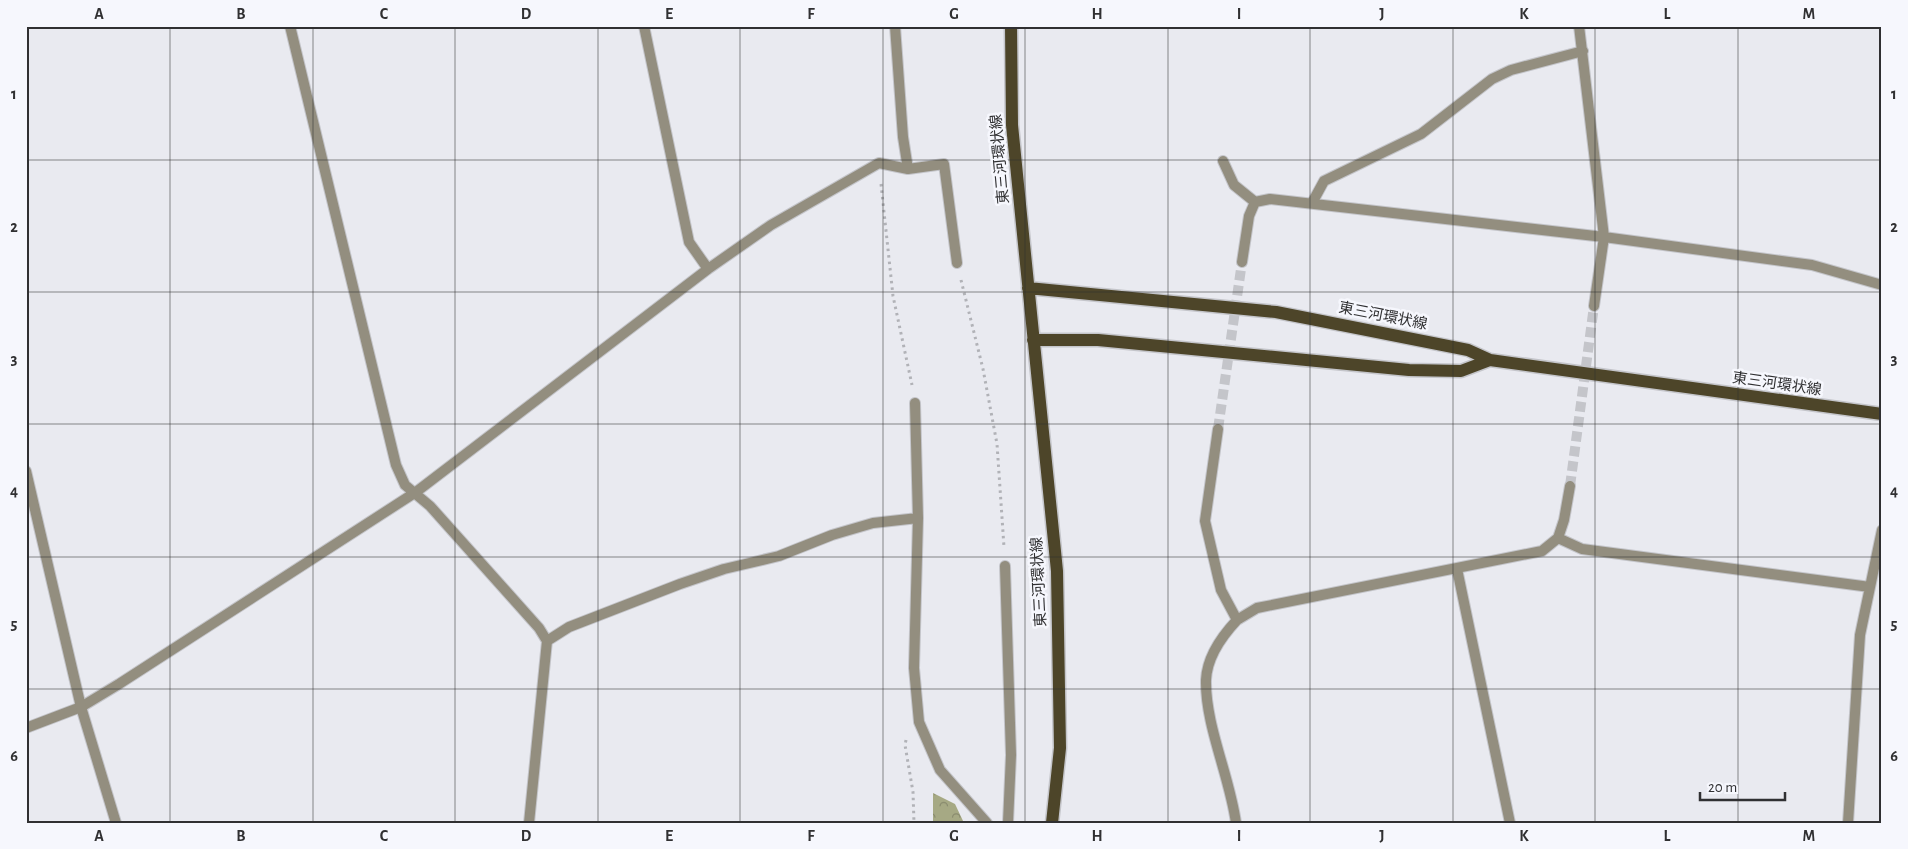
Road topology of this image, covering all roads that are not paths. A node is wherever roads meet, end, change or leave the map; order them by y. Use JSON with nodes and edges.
{"nodes":[{"id":1,"x":290,"y":26,"type":"edge"},
{"id":2,"x":644,"y":26,"type":"edge"},
{"id":3,"x":895,"y":26,"type":"edge"},
{"id":4,"x":1011,"y":26,"type":"edge"},
{"id":5,"x":1580,"y":26,"type":"edge"},
{"id":6,"x":1583,"y":51,"type":"junction"},
{"id":7,"x":1223,"y":161,"type":"dead end"},
{"id":8,"x":908,"y":169,"type":"junction"},
{"id":9,"x":1256,"y":202,"type":"junction"},
{"id":10,"x":1312,"y":203,"type":"junction"},
{"id":11,"x":1604,"y":238,"type":"junction"},
{"id":12,"x":1242,"y":262,"type":"tunnel mouth"},
{"id":13,"x":957,"y":263,"type":"road end"},
{"id":14,"x":708,"y":270,"type":"junction"},
{"id":15,"x":1882,"y":285,"type":"edge"},
{"id":16,"x":1028,"y":288,"type":"junction"},
{"id":17,"x":1594,"y":306,"type":"tunnel mouth"},
{"id":18,"x":1033,"y":340,"type":"junction"},
{"id":19,"x":1490,"y":360,"type":"junction"},
{"id":20,"x":914,"y":403,"type":"road end"},
{"id":21,"x":1882,"y":414,"type":"edge"},
{"id":22,"x":1218,"y":429,"type":"tunnel mouth"},
{"id":23,"x":26,"y":471,"type":"edge"},
{"id":24,"x":1570,"y":486,"type":"tunnel mouth"},
{"id":25,"x":416,"y":492,"type":"junction"},
{"id":26,"x":918,"y":518,"type":"junction"},
{"id":27,"x":1882,"y":530,"type":"edge"},
{"id":28,"x":1558,"y":538,"type":"junction"},
{"id":29,"x":1005,"y":566,"type":"road end"},
{"id":30,"x":1457,"y":569,"type":"junction"},
{"id":31,"x":1870,"y":586,"type":"junction"},
{"id":32,"x":1237,"y":620,"type":"junction"},
{"id":33,"x":547,"y":641,"type":"junction"},
{"id":34,"x":81,"y":707,"type":"junction"},
{"id":35,"x":26,"y":728,"type":"edge"},
{"id":36,"x":116,"y":823,"type":"edge"},
{"id":37,"x":529,"y":823,"type":"edge"},
{"id":38,"x":987,"y":823,"type":"edge"},
{"id":39,"x":1008,"y":823,"type":"edge"},
{"id":40,"x":1052,"y":823,"type":"edge"},
{"id":41,"x":1236,"y":823,"type":"edge"},
{"id":42,"x":1510,"y":823,"type":"edge"},
{"id":43,"x":1848,"y":823,"type":"edge"}],
"edges":[{"from":1,"to":25,"type":"street"},
{"from":2,"to":14,"type":"street"},
{"from":3,"to":8,"type":"street"},
{"from":4,"to":16,"type":"main road","name":"東三河環状線"},
{"from":5,"to":6,"type":"street"},
{"from":6,"to":10,"type":"street"},
{"from":6,"to":11,"type":"street"},
{"from":7,"to":9,"type":"street"},
{"from":8,"to":13,"type":"street"},
{"from":8,"to":14,"type":"street"},
{"from":9,"to":10,"type":"street"},
{"from":9,"to":12,"type":"street"},
{"from":10,"to":11,"type":"street"},
{"from":11,"to":15,"type":"street"},
{"from":11,"to":17,"type":"street"},
{"from":14,"to":25,"type":"street"},
{"from":16,"to":18,"type":"main road","name":"東三河環状線"},
{"from":16,"to":19,"type":"main road","name":"東三河環状線"},
{"from":18,"to":19,"type":"main road","name":"東三河環状線"},
{"from":18,"to":40,"type":"main road","name":"東三河環状線"},
{"from":19,"to":21,"type":"main road","name":"東三河環状線"},
{"from":20,"to":26,"type":"street"},
{"from":22,"to":32,"type":"street"},
{"from":23,"to":34,"type":"street"},
{"from":24,"to":28,"type":"street"},
{"from":25,"to":33,"type":"street"},
{"from":25,"to":34,"type":"street"},
{"from":26,"to":33,"type":"street"},
{"from":26,"to":38,"type":"street"},
{"from":27,"to":31,"type":"street"},
{"from":28,"to":30,"type":"street"},
{"from":28,"to":31,"type":"street"},
{"from":29,"to":39,"type":"street"},
{"from":30,"to":32,"type":"street"},
{"from":30,"to":42,"type":"street"},
{"from":31,"to":43,"type":"street"},
{"from":32,"to":41,"type":"street"},
{"from":33,"to":37,"type":"street"},
{"from":34,"to":35,"type":"street"},
{"from":34,"to":36,"type":"street"}]}
